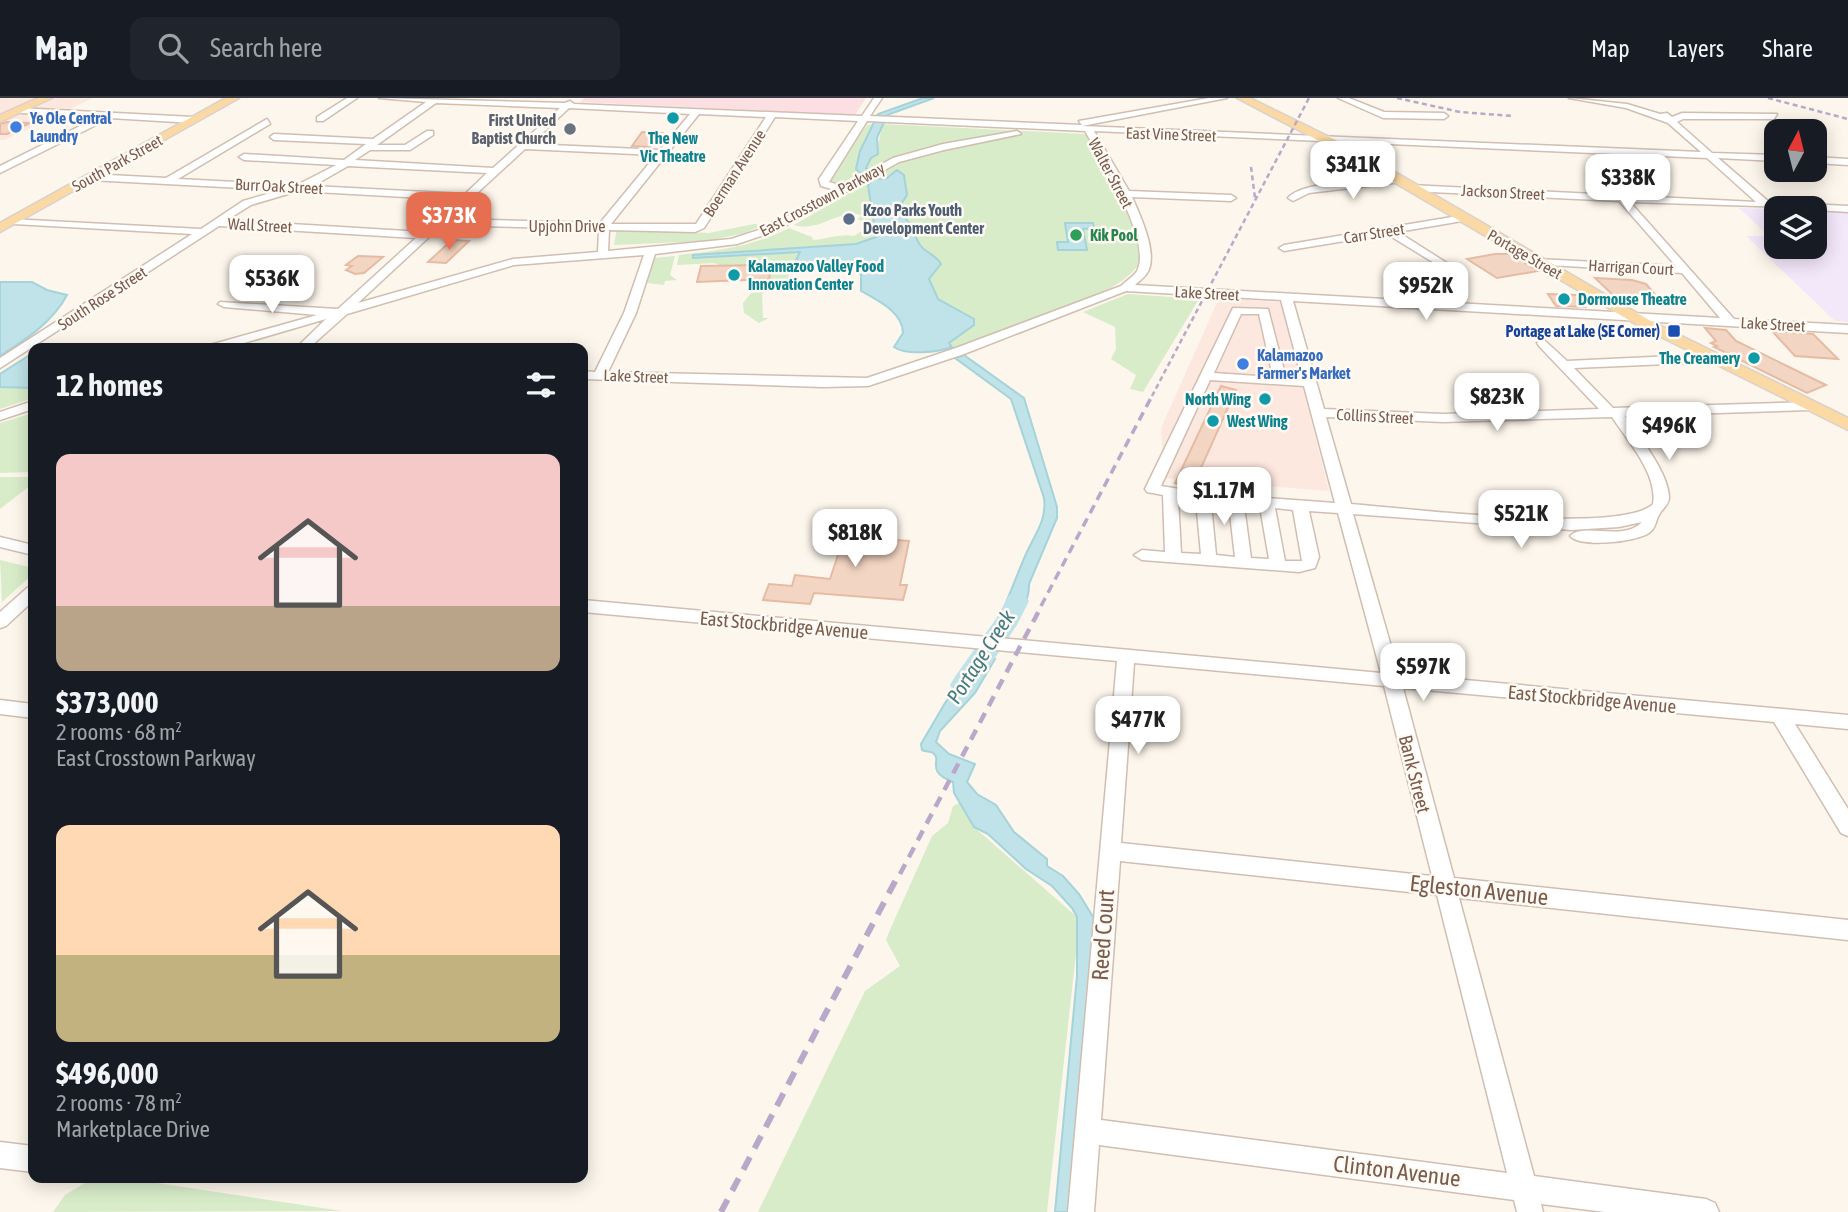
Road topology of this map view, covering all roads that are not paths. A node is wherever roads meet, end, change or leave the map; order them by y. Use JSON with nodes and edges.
{"nodes":[{"id":1,"x":47,"y":98,"type":"edge"},
{"id":2,"x":234,"y":98,"type":"edge"},
{"id":3,"x":353,"y":98,"type":"edge"},
{"id":4,"x":383,"y":98,"type":"edge"},
{"id":5,"x":575,"y":98,"type":"edge"},
{"id":6,"x":878,"y":98,"type":"edge"},
{"id":7,"x":985,"y":98,"type":"edge"},
{"id":8,"x":996,"y":98,"type":"edge"},
{"id":9,"x":1223,"y":98,"type":"edge"},
{"id":10,"x":1242,"y":98,"type":"edge"},
{"id":11,"x":1342,"y":98,"type":"edge"},
{"id":12,"x":1573,"y":98,"type":"edge"},
{"id":13,"x":435,"y":99,"type":"edge"},
{"id":14,"x":1651,"y":102,"type":"dead end"},
{"id":15,"x":566,"y":106,"type":"junction"},
{"id":16,"x":21,"y":110,"type":"junction"},
{"id":17,"x":696,"y":112,"type":"junction"},
{"id":18,"x":110,"y":115,"type":"junction"},
{"id":19,"x":772,"y":116,"type":"junction"},
{"id":20,"x":1444,"y":116,"type":"dead end"},
{"id":21,"x":1774,"y":117,"type":"dead end"},
{"id":22,"x":0,"y":119,"type":"edge"},
{"id":23,"x":320,"y":119,"type":"dead end"},
{"id":24,"x":193,"y":120,"type":"junction"},
{"id":25,"x":863,"y":120,"type":"junction"},
{"id":26,"x":1671,"y":121,"type":"junction"},
{"id":27,"x":267,"y":122,"type":"dead end"},
{"id":28,"x":1050,"y":129,"type":"junction"},
{"id":29,"x":1089,"y":130,"type":"junction"},
{"id":30,"x":430,"y":134,"type":"dead end"},
{"id":31,"x":274,"y":137,"type":"dead end"},
{"id":32,"x":1324,"y":137,"type":"junction"},
{"id":33,"x":372,"y":144,"type":"junction"},
{"id":34,"x":522,"y":146,"type":"junction"},
{"id":35,"x":663,"y":153,"type":"junction"},
{"id":36,"x":1710,"y":155,"type":"junction"},
{"id":37,"x":244,"y":157,"type":"dead end"},
{"id":38,"x":1764,"y":157,"type":"edge"},
{"id":39,"x":1827,"y":161,"type":"edge"},
{"id":40,"x":346,"y":162,"type":"junction"},
{"id":41,"x":1848,"y":162,"type":"edge"},
{"id":42,"x":0,"y":170,"type":"edge"},
{"id":43,"x":495,"y":171,"type":"junction"},
{"id":44,"x":90,"y":177,"type":"junction"},
{"id":45,"x":169,"y":181,"type":"junction"},
{"id":46,"x":1404,"y":184,"type":"junction"},
{"id":47,"x":300,"y":187,"type":"junction"},
{"id":48,"x":843,"y":189,"type":"junction"},
{"id":49,"x":1124,"y":194,"type":"junction"},
{"id":50,"x":467,"y":197,"type":"junction"},
{"id":51,"x":1231,"y":198,"type":"dead end"},
{"id":52,"x":1293,"y":198,"type":"dead end"},
{"id":53,"x":1622,"y":198,"type":"junction"},
{"id":54,"x":1764,"y":203,"type":"edge"},
{"id":55,"x":1764,"y":205,"type":"edge"},
{"id":56,"x":1827,"y":208,"type":"edge"},
{"id":57,"x":1848,"y":209,"type":"edge"},
{"id":58,"x":1464,"y":218,"type":"junction"},
{"id":59,"x":14,"y":221,"type":"junction"},
{"id":60,"x":438,"y":222,"type":"junction"},
{"id":61,"x":218,"y":223,"type":"junction"},
{"id":62,"x":604,"y":225,"type":"junction"},
{"id":63,"x":0,"y":228,"type":"edge"},
{"id":64,"x":695,"y":229,"type":"joint"},
{"id":65,"x":1390,"y":231,"type":"junction"},
{"id":66,"x":205,"y":232,"type":"junction"},
{"id":67,"x":424,"y":235,"type":"junction"},
{"id":68,"x":1284,"y":248,"type":"dead end"},
{"id":69,"x":651,"y":251,"type":"junction"},
{"id":70,"x":603,"y":255,"type":"junction"},
{"id":71,"x":1537,"y":262,"type":"junction"},
{"id":72,"x":1683,"y":270,"type":"junction"},
{"id":73,"x":1457,"y":274,"type":"dead end"},
{"id":74,"x":1125,"y":288,"type":"junction"},
{"id":75,"x":1286,"y":298,"type":"junction"},
{"id":76,"x":224,"y":304,"type":"dead end"},
{"id":77,"x":340,"y":313,"type":"junction"},
{"id":78,"x":1631,"y":316,"type":"junction"},
{"id":79,"x":1730,"y":322,"type":"junction"},
{"id":80,"x":1848,"y":329,"type":"edge"},
{"id":81,"x":33,"y":343,"type":"edge"},
{"id":82,"x":232,"y":343,"type":"edge"},
{"id":83,"x":307,"y":343,"type":"edge"},
{"id":84,"x":1543,"y":343,"type":"dead end"},
{"id":85,"x":28,"y":346,"type":"edge"},
{"id":86,"x":1715,"y":358,"type":"junction"},
{"id":87,"x":0,"y":364,"type":"edge"},
{"id":88,"x":1564,"y":365,"type":"junction"},
{"id":89,"x":588,"y":374,"type":"edge"},
{"id":90,"x":600,"y":375,"type":"junction"},
{"id":91,"x":1205,"y":376,"type":"junction"},
{"id":92,"x":1281,"y":382,"type":"junction"},
{"id":93,"x":1310,"y":383,"type":"junction"},
{"id":94,"x":1810,"y":406,"type":"junction"},
{"id":95,"x":28,"y":407,"type":"edge"},
{"id":96,"x":1319,"y":413,"type":"junction"},
{"id":97,"x":1613,"y":413,"type":"junction"},
{"id":98,"x":0,"y":416,"type":"edge"},
{"id":99,"x":1848,"y":425,"type":"edge"},
{"id":100,"x":1170,"y":494,"type":"junction"},
{"id":101,"x":1203,"y":498,"type":"junction"},
{"id":102,"x":1236,"y":501,"type":"junction"},
{"id":103,"x":1267,"y":503,"type":"junction"},
{"id":104,"x":1300,"y":505,"type":"junction"},
{"id":105,"x":1345,"y":514,"type":"junction"},
{"id":106,"x":0,"y":542,"type":"edge"},
{"id":107,"x":28,"y":549,"type":"edge"},
{"id":108,"x":1142,"y":555,"type":"dead end"},
{"id":109,"x":1173,"y":557,"type":"junction"},
{"id":110,"x":1209,"y":560,"type":"junction"},
{"id":111,"x":1244,"y":563,"type":"junction"},
{"id":112,"x":1278,"y":565,"type":"junction"},
{"id":113,"x":28,"y":597,"type":"edge"},
{"id":114,"x":588,"y":606,"type":"edge"},
{"id":115,"x":0,"y":622,"type":"edge"},
{"id":116,"x":1126,"y":657,"type":"junction"},
{"id":117,"x":1392,"y":681,"type":"junction"},
{"id":118,"x":0,"y":707,"type":"edge"},
{"id":119,"x":28,"y":710,"type":"edge"},
{"id":120,"x":1780,"y":716,"type":"junction"},
{"id":121,"x":1848,"y":722,"type":"edge"},
{"id":122,"x":1848,"y":827,"type":"edge"},
{"id":123,"x":1109,"y":851,"type":"junction"},
{"id":124,"x":1444,"y":886,"type":"junction"},
{"id":125,"x":1848,"y":930,"type":"edge"},
{"id":126,"x":1088,"y":1131,"type":"junction"},
{"id":127,"x":0,"y":1155,"type":"edge"},
{"id":128,"x":28,"y":1158,"type":"edge"},
{"id":129,"x":1527,"y":1200,"type":"edge"},
{"id":130,"x":1081,"y":1212,"type":"edge"},
{"id":131,"x":1706,"y":1212,"type":"edge"}],
"edges":[{"from":1,"to":16,"type":"main road"},
{"from":2,"to":24,"type":"main road","name":"South Park Street"},
{"from":3,"to":23,"type":"street"},
{"from":4,"to":13,"type":"street","name":"East Vine Street"},
{"from":5,"to":15,"type":"street"},
{"from":6,"to":25,"type":"street"},
{"from":7,"to":8,"type":"street"},
{"from":9,"to":28,"type":"street","name":"East Crosstown Parkway"},
{"from":10,"to":32,"type":"main road","name":"Portage Street"},
{"from":11,"to":20,"type":"street"},
{"from":12,"to":26,"type":"street"},
{"from":13,"to":15,"type":"street","name":"East Vine Street"},
{"from":13,"to":33,"type":"street"},
{"from":14,"to":26,"type":"street"},
{"from":15,"to":17,"type":"street","name":"East Vine Street"},
{"from":15,"to":34,"type":"street"},
{"from":16,"to":18,"type":"street"},
{"from":16,"to":22,"type":"main road"},
{"from":17,"to":19,"type":"street","name":"East Vine Street"},
{"from":17,"to":35,"type":"street"},
{"from":18,"to":24,"type":"street"},
{"from":18,"to":42,"type":"street"},
{"from":19,"to":25,"type":"street","name":"East Vine Street"},
{"from":19,"to":64,"type":"street","name":"Boerman Avenue"},
{"from":21,"to":26,"type":"street"},
{"from":24,"to":44,"type":"main road","name":"South Park Street"},
{"from":25,"to":28,"type":"street","name":"East Vine Street"},
{"from":25,"to":48,"type":"street"},
{"from":26,"to":36,"type":"street"},
{"from":27,"to":45,"type":"street"},
{"from":28,"to":29,"type":"street","name":"East Vine Street"},
{"from":28,"to":48,"type":"street","name":"East Crosstown Parkway"},
{"from":29,"to":32,"type":"street","name":"East Vine Street"},
{"from":29,"to":49,"type":"street","name":"Walter Street"},
{"from":30,"to":33,"type":"street"},
{"from":31,"to":33,"type":"street"},
{"from":32,"to":36,"type":"street","name":"East Vine Street"},
{"from":32,"to":46,"type":"main road","name":"Portage Street"},
{"from":33,"to":40,"type":"street"},
{"from":34,"to":35,"type":"street"},
{"from":34,"to":43,"type":"street"},
{"from":35,"to":62,"type":"street"},
{"from":36,"to":38,"type":"street","name":"East Vine Street"},
{"from":36,"to":54,"type":"street"},
{"from":37,"to":40,"type":"street"},
{"from":39,"to":41,"type":"street"},
{"from":40,"to":43,"type":"street"},
{"from":40,"to":47,"type":"street"},
{"from":43,"to":50,"type":"street"},
{"from":44,"to":45,"type":"street","name":"Burr Oak Street"},
{"from":44,"to":59,"type":"main road","name":"South Park Street"},
{"from":45,"to":47,"type":"street","name":"Burr Oak Street"},
{"from":46,"to":52,"type":"street","name":"Jackson Street"},
{"from":46,"to":53,"type":"street","name":"Jackson Street"},
{"from":46,"to":58,"type":"main road","name":"Portage Street"},
{"from":47,"to":50,"type":"street","name":"Burr Oak Street"},
{"from":47,"to":61,"type":"street"},
{"from":48,"to":69,"type":"street","name":"East Crosstown Parkway"},
{"from":49,"to":51,"type":"street"},
{"from":49,"to":74,"type":"street","name":"Walter Street"},
{"from":50,"to":60,"type":"street"},
{"from":53,"to":55,"type":"street","name":"Jackson Street"},
{"from":53,"to":72,"type":"street"},
{"from":56,"to":57,"type":"street","name":"Jackson Street"},
{"from":58,"to":65,"type":"street","name":"Carr Street"},
{"from":58,"to":71,"type":"main road","name":"Portage Street"},
{"from":59,"to":63,"type":"main road","name":"South Park Street"},
{"from":59,"to":66,"type":"street","name":"Wall Street"},
{"from":60,"to":62,"type":"street","name":"Upjohn Drive"},
{"from":60,"to":67,"type":"street"},
{"from":61,"to":66,"type":"street","name":"Wall Street"},
{"from":61,"to":67,"type":"street","name":"Wall Street"},
{"from":62,"to":64,"type":"street","name":"Upjohn Drive"},
{"from":62,"to":70,"type":"street"},
{"from":65,"to":68,"type":"street","name":"Carr Street"},
{"from":65,"to":73,"type":"street"},
{"from":66,"to":81,"type":"street","name":"South Rose Street"},
{"from":67,"to":77,"type":"street"},
{"from":69,"to":70,"type":"street","name":"East Crosstown Parkway"},
{"from":69,"to":90,"type":"street"},
{"from":70,"to":77,"type":"street","name":"East Crosstown Parkway"},
{"from":71,"to":72,"type":"street","name":"Harrigan Court"},
{"from":71,"to":78,"type":"main road","name":"Portage Street"},
{"from":72,"to":79,"type":"street"},
{"from":74,"to":75,"type":"street","name":"Lake Street"},
{"from":74,"to":90,"type":"street","name":"Lake Street"},
{"from":75,"to":78,"type":"street","name":"Lake Street"},
{"from":75,"to":93,"type":"street","name":"Bank Street"},
{"from":76,"to":77,"type":"street"},
{"from":77,"to":82,"type":"street","name":"East Crosstown Parkway"},
{"from":77,"to":83,"type":"street"},
{"from":78,"to":79,"type":"street","name":"Lake Street"},
{"from":78,"to":86,"type":"main road","name":"Portage Street"},
{"from":79,"to":80,"type":"street","name":"Lake Street"},
{"from":84,"to":88,"type":"street"},
{"from":85,"to":87,"type":"street","name":"South Rose Street"},
{"from":86,"to":88,"type":"street"},
{"from":86,"to":94,"type":"main road","name":"Portage Street"},
{"from":88,"to":97,"type":"street"},
{"from":89,"to":90,"type":"street","name":"Lake Street"},
{"from":91,"to":92,"type":"street"},
{"from":91,"to":92,"type":"street"},
{"from":91,"to":100,"type":"street"},
{"from":92,"to":93,"type":"street"},
{"from":93,"to":96,"type":"street","name":"Bank Street"},
{"from":94,"to":97,"type":"street","name":"Collins Street"},
{"from":94,"to":99,"type":"main road","name":"Portage Street"},
{"from":95,"to":98,"type":"street"},
{"from":96,"to":97,"type":"street","name":"Collins Street"},
{"from":96,"to":105,"type":"street","name":"Bank Street"},
{"from":97,"to":105,"type":"street"},
{"from":100,"to":101,"type":"street"},
{"from":100,"to":109,"type":"street"},
{"from":101,"to":102,"type":"street"},
{"from":101,"to":110,"type":"street"},
{"from":102,"to":103,"type":"street"},
{"from":102,"to":111,"type":"street"},
{"from":103,"to":104,"type":"street"},
{"from":103,"to":112,"type":"street"},
{"from":104,"to":105,"type":"street"},
{"from":104,"to":112,"type":"street"},
{"from":105,"to":117,"type":"street","name":"Bank Street"},
{"from":106,"to":107,"type":"street"},
{"from":108,"to":109,"type":"street"},
{"from":109,"to":110,"type":"street"},
{"from":110,"to":111,"type":"street"},
{"from":111,"to":112,"type":"street"},
{"from":113,"to":115,"type":"street"},
{"from":114,"to":116,"type":"street","name":"East Stockbridge Avenue"},
{"from":116,"to":117,"type":"street","name":"East Stockbridge Avenue"},
{"from":116,"to":123,"type":"street","name":"Reed Court"},
{"from":117,"to":120,"type":"street","name":"East Stockbridge Avenue"},
{"from":117,"to":124,"type":"street","name":"Bank Street"},
{"from":118,"to":119,"type":"street"},
{"from":120,"to":121,"type":"street","name":"East Stockbridge Avenue"},
{"from":120,"to":122,"type":"street"},
{"from":123,"to":124,"type":"street","name":"Egleston Avenue"},
{"from":123,"to":126,"type":"street","name":"Reed Court"},
{"from":124,"to":125,"type":"street","name":"Egleston Avenue"},
{"from":124,"to":129,"type":"street","name":"Bank Street"},
{"from":126,"to":129,"type":"street","name":"Clinton Avenue"},
{"from":126,"to":130,"type":"street","name":"Reed Court"},
{"from":127,"to":128,"type":"street"},
{"from":129,"to":131,"type":"street","name":"Clinton Avenue"}]}
